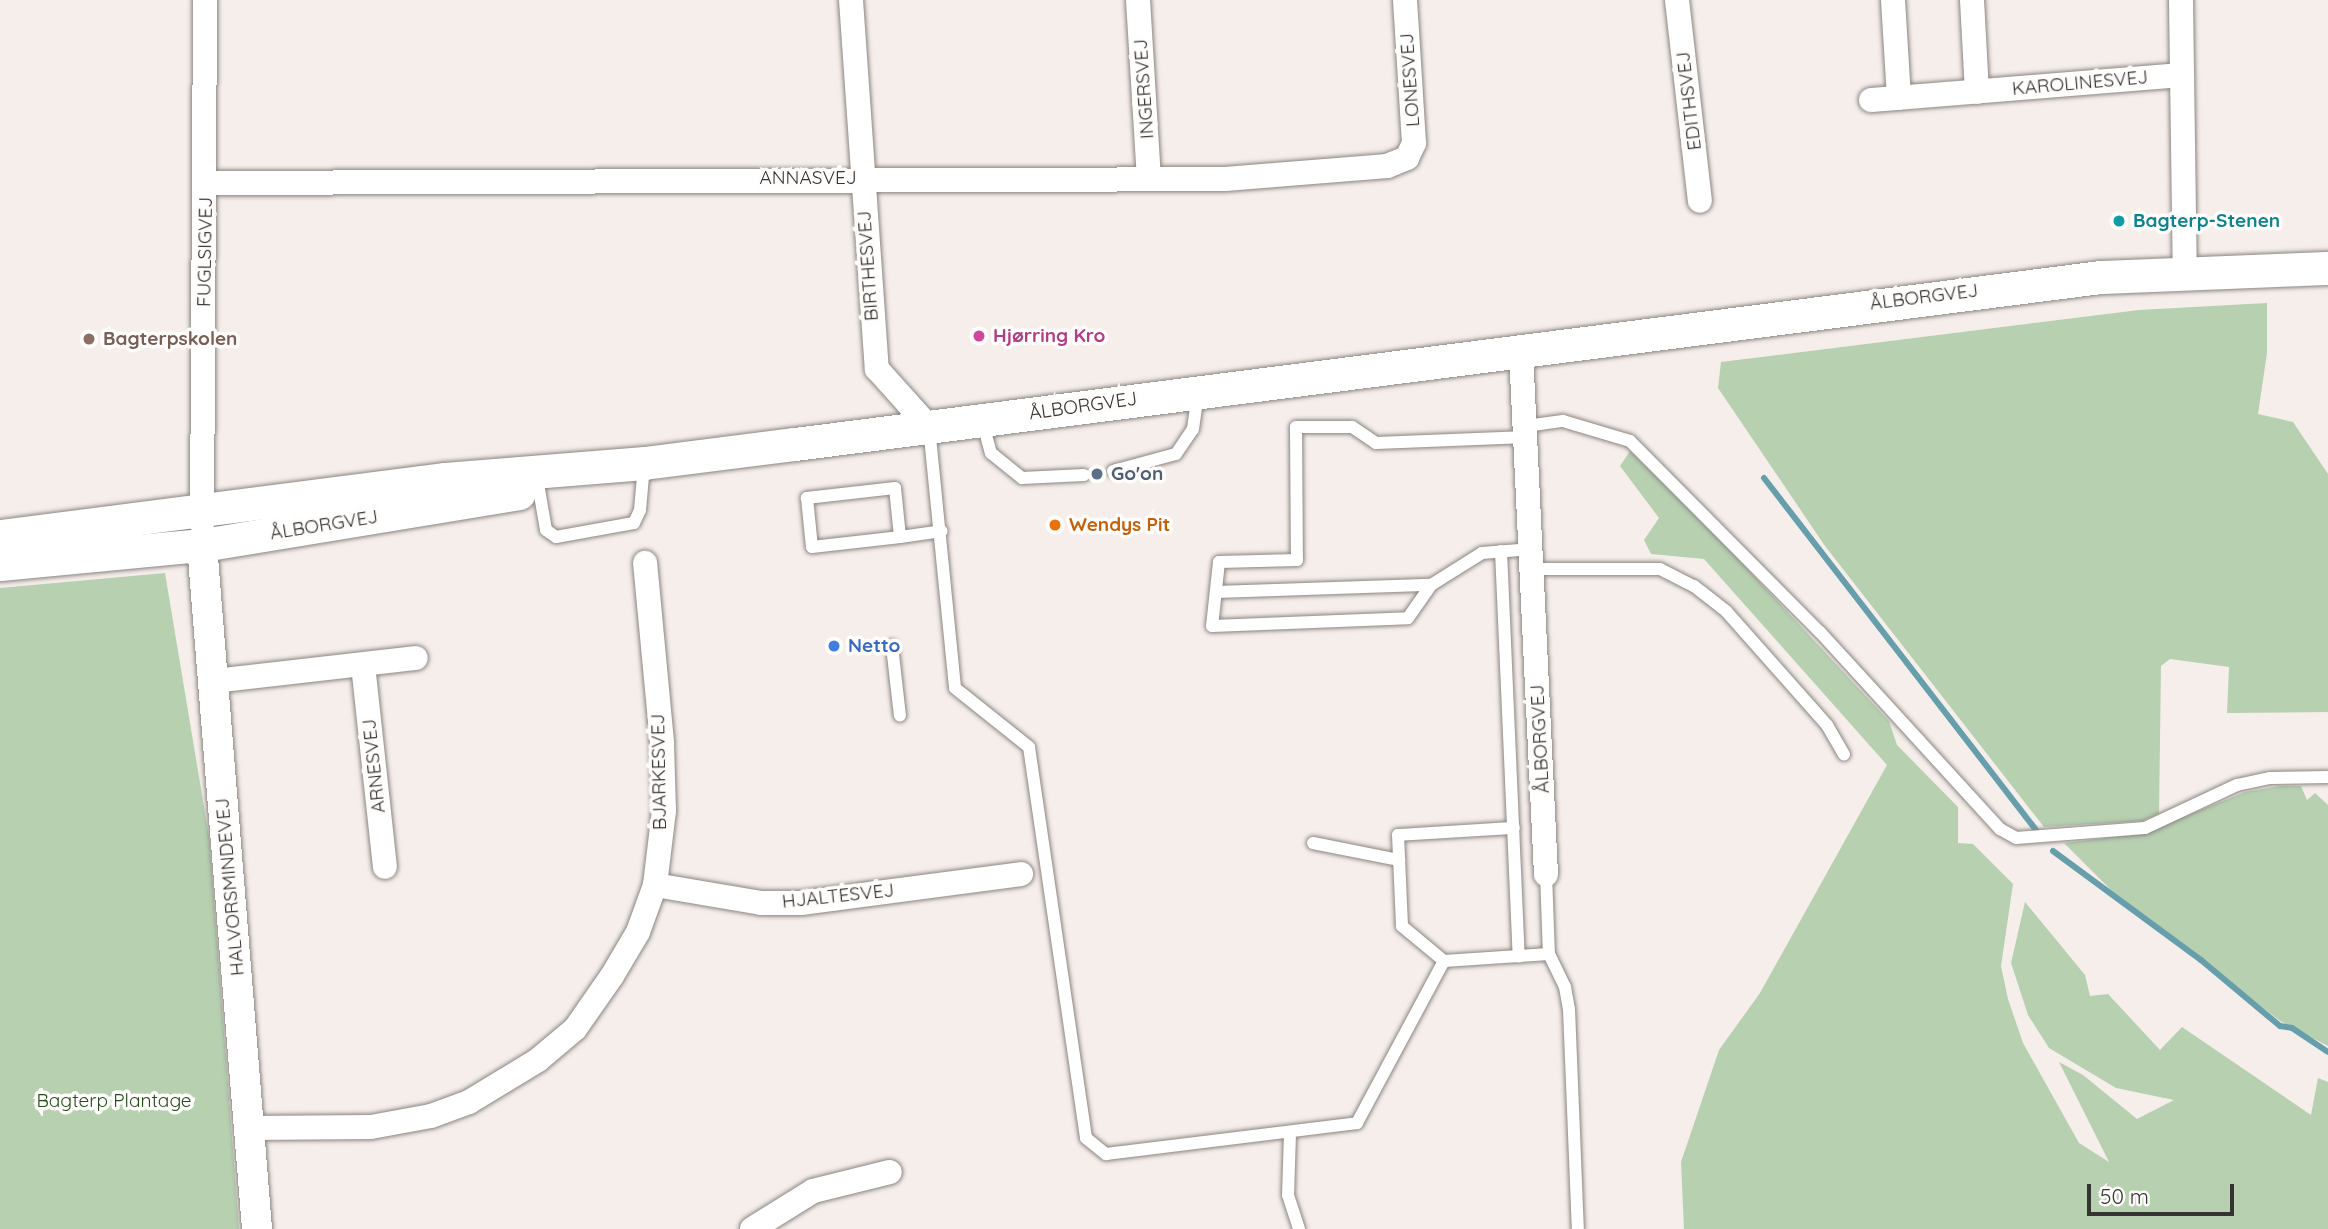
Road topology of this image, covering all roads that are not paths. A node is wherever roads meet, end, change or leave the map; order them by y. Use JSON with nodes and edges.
{"nodes":[{"id":1,"x":205,"y":0,"type":"edge"},
{"id":2,"x":851,"y":0,"type":"edge"},
{"id":3,"x":1138,"y":0,"type":"edge"},
{"id":4,"x":1405,"y":0,"type":"edge"},
{"id":5,"x":1677,"y":0,"type":"edge"},
{"id":6,"x":1893,"y":0,"type":"edge"},
{"id":7,"x":1972,"y":0,"type":"edge"},
{"id":8,"x":2181,"y":0,"type":"edge"},
{"id":9,"x":2182,"y":75,"type":"junction"},
{"id":10,"x":1977,"y":92,"type":"junction"},
{"id":11,"x":1899,"y":98,"type":"junction"},
{"id":12,"x":1871,"y":100,"type":"dead end"},
{"id":13,"x":1407,"y":158,"type":"joint"},
{"id":14,"x":863,"y":178,"type":"junction"},
{"id":15,"x":1150,"y":179,"type":"junction"},
{"id":16,"x":206,"y":183,"type":"junction"},
{"id":17,"x":1700,"y":201,"type":"dead end"},
{"id":18,"x":2328,"y":268,"type":"edge"},
{"id":19,"x":2185,"y":271,"type":"junction"},
{"id":20,"x":1521,"y":352,"type":"junction"},
{"id":21,"x":1198,"y":390,"type":"junction"},
{"id":22,"x":982,"y":420,"type":"junction"},
{"id":23,"x":929,"y":427,"type":"junction"},
{"id":24,"x":1527,"y":431,"type":"junction"},
{"id":25,"x":644,"y":463,"type":"junction"},
{"id":26,"x":1113,"y":471,"type":"dead end"},
{"id":27,"x":1084,"y":475,"type":"dead end"},
{"id":28,"x":537,"y":480,"type":"junction"},
{"id":29,"x":203,"y":508,"type":"junction"},
{"id":30,"x":942,"y":531,"type":"junction"},
{"id":31,"x":0,"y":536,"type":"edge"},
{"id":32,"x":900,"y":537,"type":"junction"},
{"id":33,"x":202,"y":545,"type":"junction"},
{"id":34,"x":1501,"y":551,"type":"junction"},
{"id":35,"x":1533,"y":559,"type":"junction"},
{"id":36,"x":645,"y":563,"type":"dead end"},
{"id":37,"x":0,"y":564,"type":"edge"},
{"id":38,"x":1431,"y":585,"type":"junction"},
{"id":39,"x":1216,"y":592,"type":"junction"},
{"id":40,"x":892,"y":646,"type":"dead end"},
{"id":41,"x":416,"y":658,"type":"dead end"},
{"id":42,"x":363,"y":665,"type":"junction"},
{"id":43,"x":214,"y":681,"type":"junction"},
{"id":44,"x":900,"y":716,"type":"dead end"},
{"id":45,"x":1844,"y":754,"type":"dead end"},
{"id":46,"x":2328,"y":776,"type":"edge"},
{"id":47,"x":1514,"y":828,"type":"junction"},
{"id":48,"x":1313,"y":843,"type":"dead end"},
{"id":49,"x":1399,"y":860,"type":"junction"},
{"id":50,"x":385,"y":867,"type":"dead end"},
{"id":51,"x":1021,"y":874,"type":"dead end"},
{"id":52,"x":1546,"y":874,"type":"joint"},
{"id":53,"x":655,"y":885,"type":"junction"},
{"id":54,"x":1549,"y":954,"type":"junction"},
{"id":55,"x":1519,"y":957,"type":"junction"},
{"id":56,"x":1444,"y":961,"type":"junction"},
{"id":57,"x":250,"y":1128,"type":"junction"},
{"id":58,"x":1290,"y":1133,"type":"junction"},
{"id":59,"x":890,"y":1172,"type":"dead end"},
{"id":60,"x":257,"y":1229,"type":"edge"},
{"id":61,"x":752,"y":1229,"type":"edge"},
{"id":62,"x":1299,"y":1229,"type":"edge"},
{"id":63,"x":1578,"y":1229,"type":"edge"}],
"edges":[{"from":1,"to":16,"type":"street","name":"FUGLSIGVEJ"},
{"from":2,"to":14,"type":"street","name":"BIRTHESVEJ"},
{"from":3,"to":15,"type":"street","name":"INGERSVEJ"},
{"from":4,"to":13,"type":"street","name":"LONESVEJ"},
{"from":5,"to":17,"type":"street","name":"EDITHSVEJ"},
{"from":6,"to":11,"type":"street"},
{"from":7,"to":10,"type":"street"},
{"from":8,"to":9,"type":"street"},
{"from":9,"to":10,"type":"street","name":"KAROLINESVEJ"},
{"from":9,"to":19,"type":"street"},
{"from":10,"to":11,"type":"street","name":"KAROLINESVEJ"},
{"from":11,"to":12,"type":"street","name":"KAROLINESVEJ"},
{"from":13,"to":15,"type":"street","name":"ANNASVEJ"},
{"from":14,"to":15,"type":"street","name":"ANNASVEJ"},
{"from":14,"to":16,"type":"street","name":"ANNASVEJ"},
{"from":14,"to":23,"type":"street","name":"BIRTHESVEJ"},
{"from":16,"to":29,"type":"street","name":"FUGLSIGVEJ"},
{"from":18,"to":19,"type":"main road","name":"ÅLBORGVEJ"},
{"from":19,"to":20,"type":"main road","name":"ÅLBORGVEJ"},
{"from":20,"to":21,"type":"main road","name":"ÅLBORGVEJ"},
{"from":20,"to":24,"type":"street","name":"ÅLBORGVEJ"},
{"from":21,"to":22,"type":"main road","name":"ÅLBORGVEJ"},
{"from":21,"to":26,"type":"lane"},
{"from":22,"to":23,"type":"main road","name":"ÅLBORGVEJ"},
{"from":22,"to":27,"type":"lane"},
{"from":23,"to":25,"type":"main road","name":"ÅLBORGVEJ"},
{"from":23,"to":30,"type":"lane"},
{"from":24,"to":35,"type":"street","name":"ÅLBORGVEJ"},
{"from":24,"to":39,"type":"lane"},
{"from":24,"to":46,"type":"lane"},
{"from":25,"to":28,"type":"main road","name":"ÅLBORGVEJ"},
{"from":25,"to":28,"type":"lane"},
{"from":28,"to":29,"type":"main road","name":"ÅLBORGVEJ"},
{"from":28,"to":33,"type":"main road","name":"ÅLBORGVEJ"},
{"from":29,"to":31,"type":"main road","name":"ÅLBORGVEJ"},
{"from":29,"to":33,"type":"street","name":"FUGLSIGVEJ"},
{"from":30,"to":32,"type":"lane"},
{"from":30,"to":58,"type":"lane"},
{"from":32,"to":32,"type":"lane"},
{"from":33,"to":37,"type":"main road","name":"ÅLBORGVEJ"},
{"from":33,"to":43,"type":"street","name":"HALVORSMINDEVEJ"},
{"from":34,"to":35,"type":"lane"},
{"from":34,"to":38,"type":"lane"},
{"from":34,"to":47,"type":"lane"},
{"from":35,"to":45,"type":"lane"},
{"from":35,"to":52,"type":"street","name":"ÅLBORGVEJ"},
{"from":36,"to":53,"type":"street","name":"BJARKESVEJ"},
{"from":38,"to":39,"type":"lane"},
{"from":38,"to":39,"type":"lane"},
{"from":40,"to":44,"type":"lane"},
{"from":41,"to":42,"type":"street"},
{"from":42,"to":43,"type":"street"},
{"from":42,"to":50,"type":"street","name":"ARNESVEJ"},
{"from":43,"to":57,"type":"street","name":"HALVORSMINDEVEJ"},
{"from":47,"to":49,"type":"lane"},
{"from":47,"to":55,"type":"lane"},
{"from":48,"to":49,"type":"lane"},
{"from":49,"to":56,"type":"lane"},
{"from":51,"to":53,"type":"street","name":"HJALTESVEJ"},
{"from":52,"to":54,"type":"lane"},
{"from":53,"to":57,"type":"street","name":"BJARKESVEJ"},
{"from":54,"to":55,"type":"lane"},
{"from":54,"to":63,"type":"lane"},
{"from":55,"to":56,"type":"lane"},
{"from":56,"to":58,"type":"lane"},
{"from":57,"to":60,"type":"street","name":"HALVORSMINDEVEJ"},
{"from":58,"to":62,"type":"lane"},
{"from":59,"to":61,"type":"street"}]}
